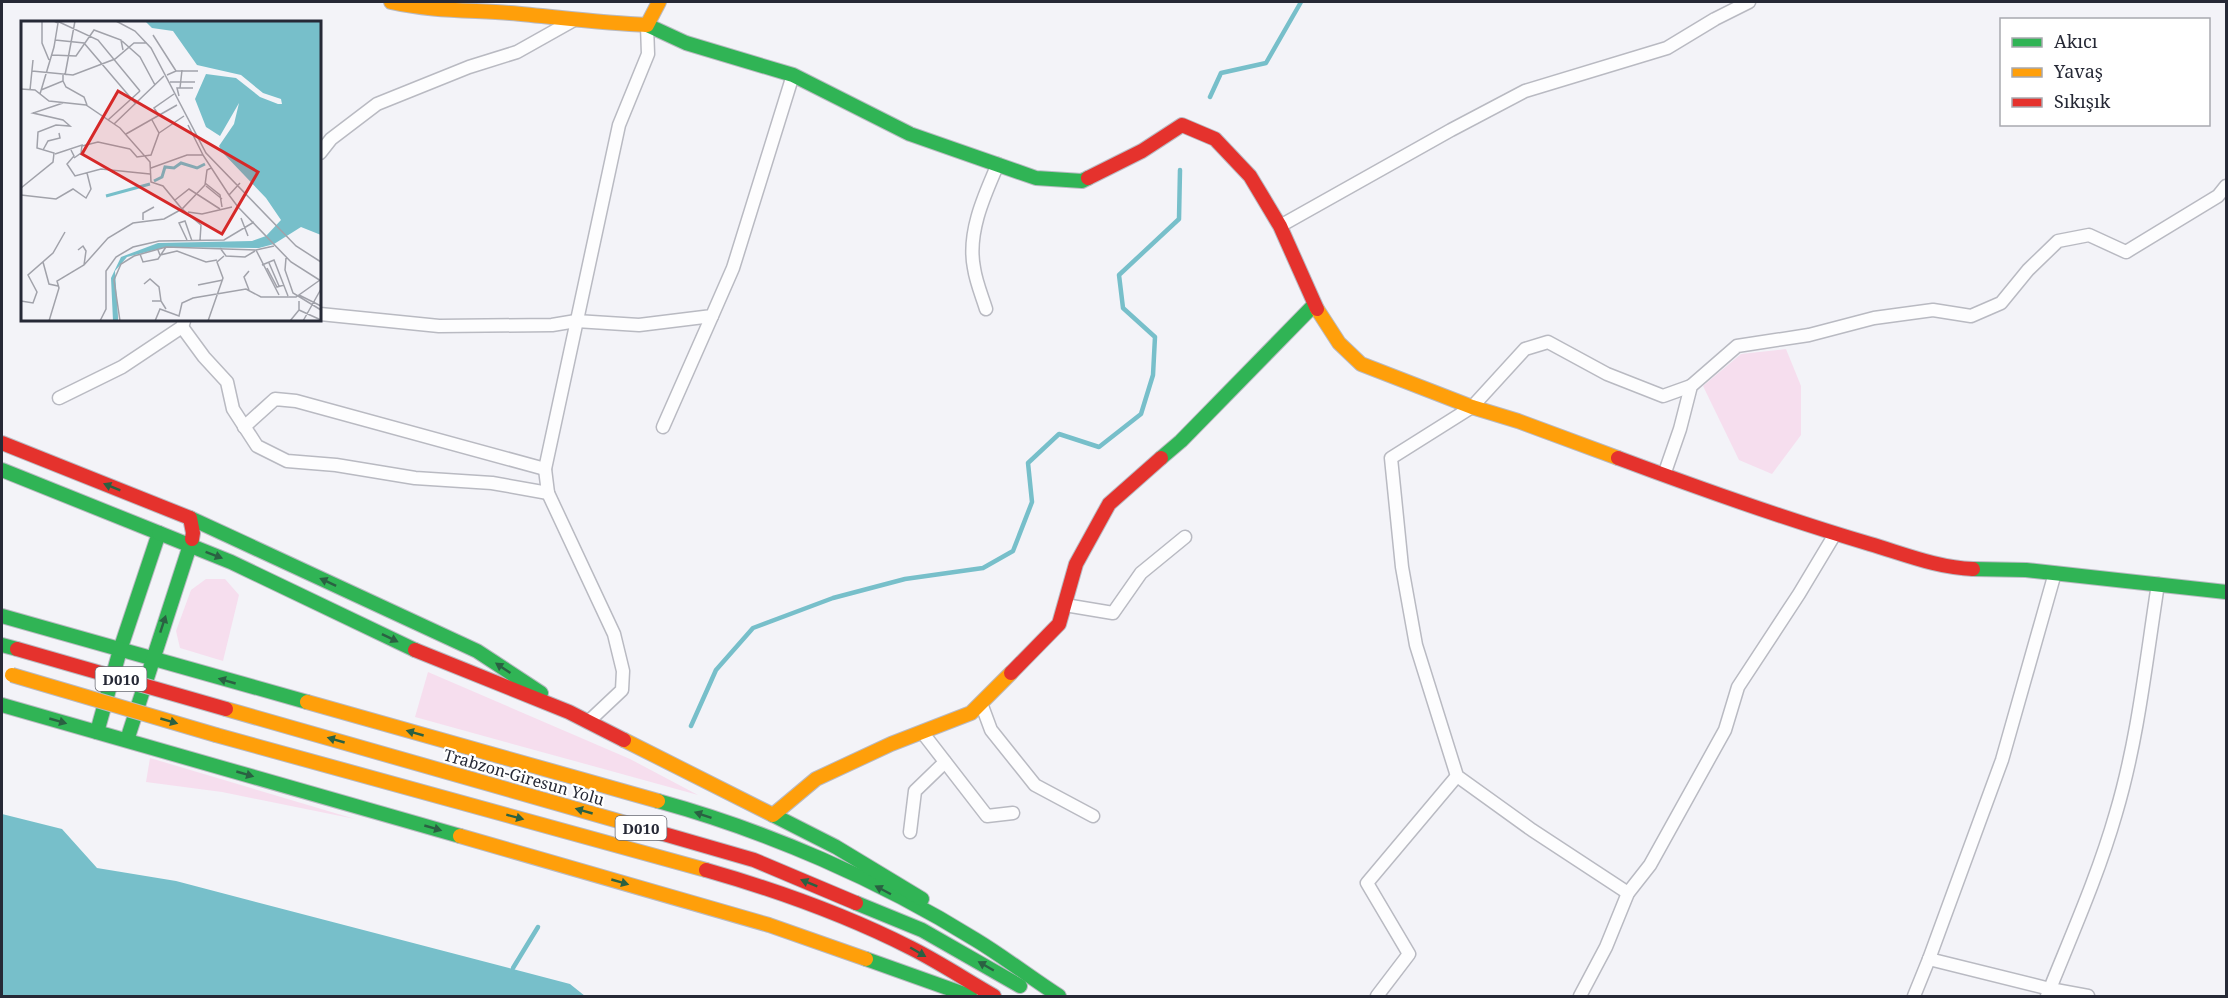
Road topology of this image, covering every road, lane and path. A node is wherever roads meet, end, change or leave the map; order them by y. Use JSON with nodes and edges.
{"nodes":[{"id":1,"x":391,"y":2,"type":"edge"},
{"id":2,"x":659,"y":2,"type":"edge"},
{"id":3,"x":1749,"y":2,"type":"edge"},
{"id":4,"x":574,"y":20,"type":"junction"},
{"id":5,"x":647,"y":25,"type":"junction"},
{"id":6,"x":793,"y":75,"type":"junction"},
{"id":7,"x":321,"y":152,"type":"edge"},
{"id":8,"x":998,"y":164,"type":"junction"},
{"id":9,"x":2226,"y":186,"type":"edge"},
{"id":10,"x":1280,"y":226,"type":"junction"},
{"id":11,"x":1314,"y":305,"type":"junction"},
{"id":12,"x":986,"y":309,"type":"dead end"},
{"id":13,"x":321,"y":314,"type":"edge"},
{"id":14,"x":712,"y":316,"type":"junction"},
{"id":15,"x":576,"y":321,"type":"junction"},
{"id":16,"x":183,"y":323,"type":"edge"},
{"id":17,"x":1690,"y":386,"type":"junction"},
{"id":18,"x":59,"y":398,"type":"dead end"},
{"id":19,"x":1473,"y":408,"type":"junction"},
{"id":20,"x":244,"y":427,"type":"junction"},
{"id":21,"x":663,"y":427,"type":"dead end"},
{"id":22,"x":2,"y":443,"type":"edge"},
{"id":23,"x":2,"y":470,"type":"edge"},
{"id":24,"x":545,"y":470,"type":"junction"},
{"id":25,"x":1664,"y":476,"type":"junction"},
{"id":26,"x":548,"y":493,"type":"junction"},
{"id":27,"x":190,"y":518,"type":"junction"},
{"id":28,"x":159,"y":533,"type":"junction"},
{"id":29,"x":1835,"y":534,"type":"junction"},
{"id":30,"x":1185,"y":537,"type":"dead end"},
{"id":31,"x":190,"y":546,"type":"junction"},
{"id":32,"x":2055,"y":573,"type":"junction"},
{"id":33,"x":2158,"y":584,"type":"junction"},
{"id":34,"x":2226,"y":592,"type":"edge"},
{"id":35,"x":1065,"y":604,"type":"junction"},
{"id":36,"x":2,"y":616,"type":"edge"},
{"id":37,"x":2,"y":645,"type":"edge"},
{"id":38,"x":120,"y":650,"type":"junction"},
{"id":39,"x":151,"y":660,"type":"junction"},
{"id":40,"x":7,"y":673,"type":"edge"},
{"id":41,"x":981,"y":703,"type":"junction"},
{"id":42,"x":2,"y":705,"type":"edge"},
{"id":43,"x":569,"y":712,"type":"junction"},
{"id":44,"x":588,"y":722,"type":"junction"},
{"id":45,"x":97,"y":732,"type":"junction"},
{"id":46,"x":922,"y":732,"type":"junction"},
{"id":47,"x":127,"y":740,"type":"junction"},
{"id":48,"x":945,"y":762,"type":"junction"},
{"id":49,"x":1457,"y":776,"type":"junction"},
{"id":50,"x":1013,"y":813,"type":"dead end"},
{"id":51,"x":773,"y":815,"type":"junction"},
{"id":52,"x":1093,"y":816,"type":"dead end"},
{"id":53,"x":910,"y":832,"type":"dead end"},
{"id":54,"x":1628,"y":893,"type":"junction"},
{"id":55,"x":1929,"y":959,"type":"junction"},
{"id":56,"x":2048,"y":993,"type":"edge"},
{"id":57,"x":1584,"y":995,"type":"edge"},
{"id":58,"x":970,"y":996,"type":"edge"},
{"id":59,"x":993,"y":996,"type":"edge"},
{"id":60,"x":1035,"y":996,"type":"edge"},
{"id":61,"x":1059,"y":996,"type":"edge"},
{"id":62,"x":1070,"y":996,"type":"edge"},
{"id":63,"x":1377,"y":996,"type":"edge"},
{"id":64,"x":1914,"y":996,"type":"edge"},
{"id":65,"x":2088,"y":996,"type":"edge"}],
"edges":[{"from":1,"to":4,"type":"main road"},
{"from":2,"to":5,"type":"main road"},
{"from":3,"to":10,"type":"street"},
{"from":4,"to":5,"type":"main road"},
{"from":4,"to":7,"type":"street"},
{"from":5,"to":6,"type":"main road"},
{"from":5,"to":15,"type":"street"},
{"from":6,"to":8,"type":"main road"},
{"from":6,"to":14,"type":"street"},
{"from":8,"to":10,"type":"main road"},
{"from":8,"to":12,"type":"street"},
{"from":9,"to":17,"type":"street"},
{"from":10,"to":11,"type":"main road"},
{"from":11,"to":19,"type":"main road"},
{"from":11,"to":35,"type":"main road"},
{"from":13,"to":15,"type":"street"},
{"from":14,"to":15,"type":"street"},
{"from":14,"to":21,"type":"street"},
{"from":15,"to":24,"type":"street"},
{"from":16,"to":18,"type":"street"},
{"from":16,"to":20,"type":"street"},
{"from":17,"to":19,"type":"street"},
{"from":17,"to":25,"type":"street"},
{"from":19,"to":25,"type":"main road"},
{"from":19,"to":49,"type":"street"},
{"from":20,"to":24,"type":"street"},
{"from":20,"to":26,"type":"street"},
{"from":27,"to":22,"type":"main road","one_way":true},
{"from":23,"to":28,"type":"main road"},
{"from":24,"to":26,"type":"street"},
{"from":25,"to":29,"type":"main road"},
{"from":26,"to":44,"type":"street"},
{"from":27,"to":31,"type":"main road"},
{"from":43,"to":27,"type":"main road","one_way":true},
{"from":28,"to":31,"type":"main road"},
{"from":28,"to":38,"type":"main road"},
{"from":29,"to":32,"type":"main road"},
{"from":29,"to":54,"type":"street"},
{"from":30,"to":35,"type":"street"},
{"from":39,"to":31,"type":"main road","one_way":true},
{"from":31,"to":43,"type":"main road","one_way":true},
{"from":32,"to":33,"type":"main road"},
{"from":32,"to":55,"type":"street"},
{"from":33,"to":34,"type":"main road"},
{"from":33,"to":56,"type":"street"},
{"from":35,"to":41,"type":"main road"},
{"from":36,"to":38,"type":"main road"},
{"from":60,"to":37,"type":"main road","name":"Trabzon-Giresun Yolu","number":"D010","one_way":true,"bridge":true},
{"from":38,"to":39,"type":"main road"},
{"from":38,"to":45,"type":"main road"},
{"from":39,"to":47,"type":"main road"},
{"from":61,"to":39,"type":"main road","one_way":true},
{"from":40,"to":59,"type":"main road","number":"D010","one_way":true,"bridge":true},
{"from":41,"to":46,"type":"main road"},
{"from":41,"to":52,"type":"street"},
{"from":42,"to":45,"type":"main road","one_way":true},
{"from":43,"to":44,"type":"main road"},
{"from":44,"to":51,"type":"main road"},
{"from":45,"to":47,"type":"main road"},
{"from":46,"to":48,"type":"street"},
{"from":46,"to":51,"type":"main road"},
{"from":47,"to":58,"type":"main road","one_way":true},
{"from":48,"to":50,"type":"street"},
{"from":48,"to":53,"type":"street"},
{"from":49,"to":54,"type":"street"},
{"from":49,"to":63,"type":"street"},
{"from":51,"to":62,"type":"main road"},
{"from":54,"to":57,"type":"street"},
{"from":55,"to":56,"type":"street"},
{"from":55,"to":64,"type":"street"},
{"from":56,"to":65,"type":"street"}]}
